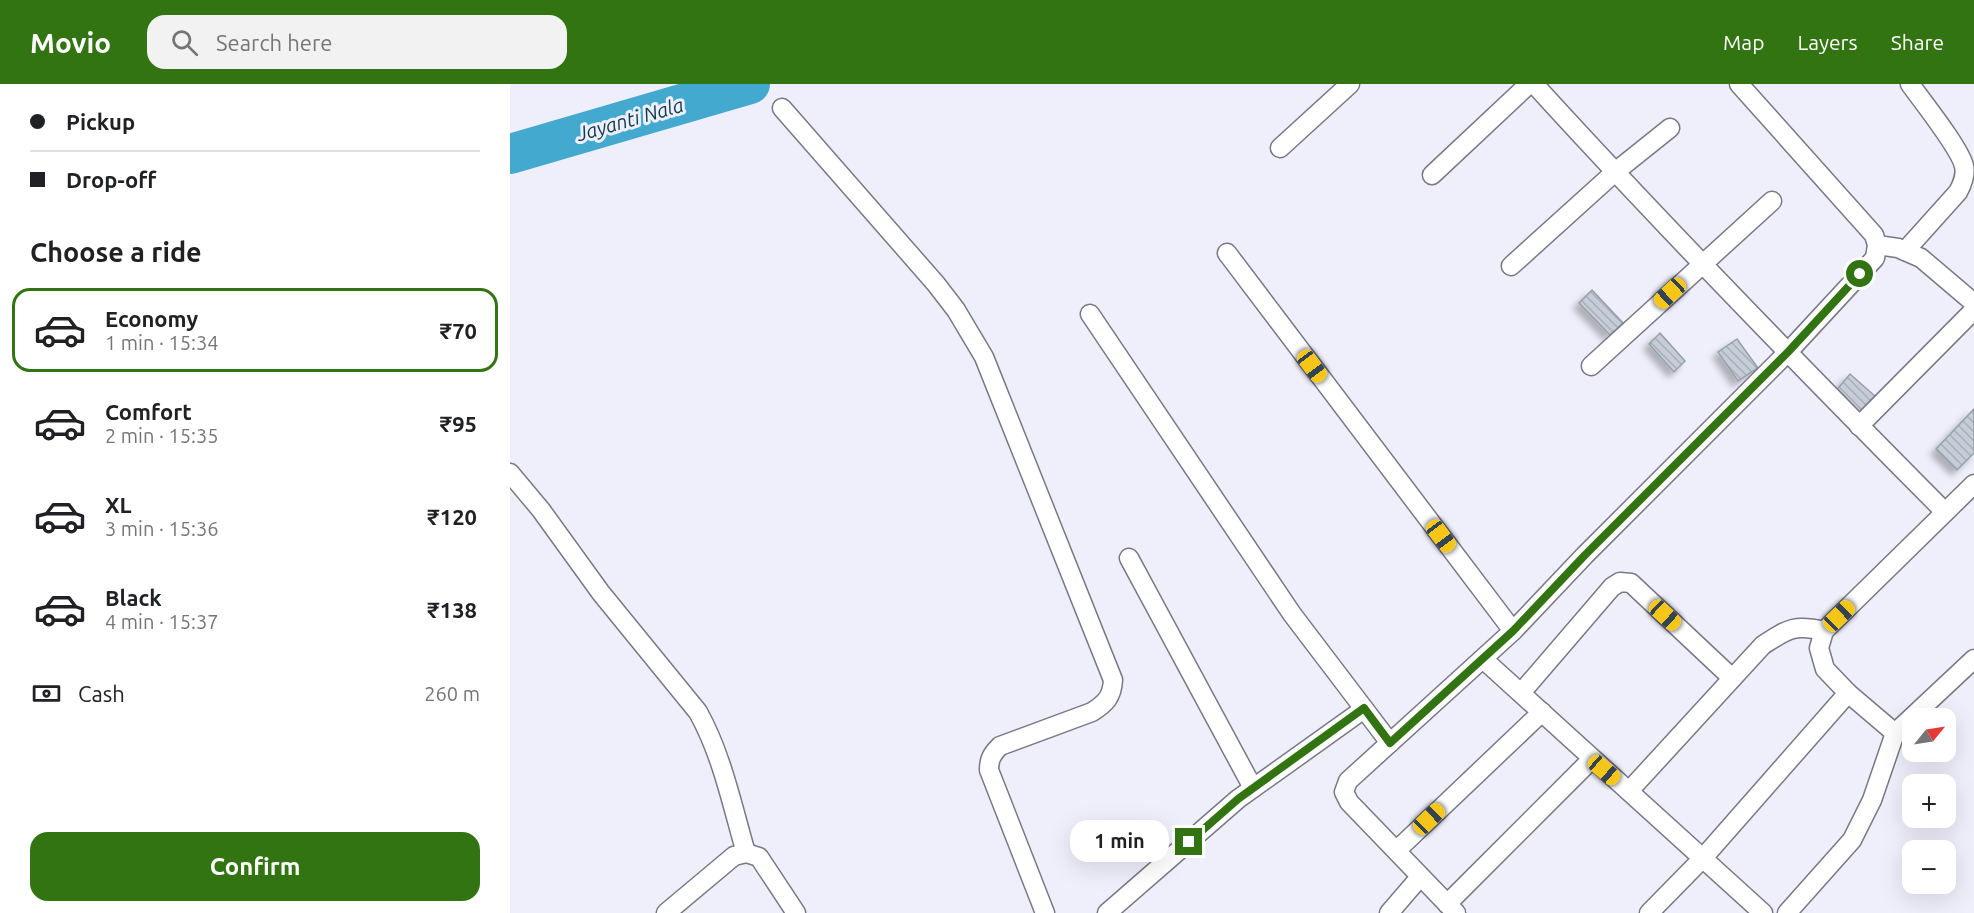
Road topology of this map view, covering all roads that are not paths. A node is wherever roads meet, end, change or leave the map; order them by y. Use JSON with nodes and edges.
{"nodes":[{"id":1,"x":1350,"y":84,"type":"edge"},
{"id":2,"x":1529,"y":84,"type":"edge"},
{"id":3,"x":1534,"y":84,"type":"edge"},
{"id":4,"x":1739,"y":84,"type":"edge"},
{"id":5,"x":1910,"y":84,"type":"edge"},
{"id":6,"x":782,"y":108,"type":"dead end"},
{"id":7,"x":1670,"y":128,"type":"dead end"},
{"id":8,"x":1281,"y":148,"type":"dead end"},
{"id":9,"x":1615,"y":172,"type":"junction"},
{"id":10,"x":1432,"y":175,"type":"dead end"},
{"id":11,"x":1772,"y":201,"type":"dead end"},
{"id":12,"x":1877,"y":245,"type":"junction"},
{"id":13,"x":1905,"y":251,"type":"junction"},
{"id":14,"x":1227,"y":253,"type":"dead end"},
{"id":15,"x":1702,"y":263,"type":"junction"},
{"id":16,"x":1511,"y":266,"type":"dead end"},
{"id":17,"x":1972,"y":299,"type":"edge"},
{"id":18,"x":1090,"y":314,"type":"dead end"},
{"id":19,"x":1788,"y":352,"type":"junction"},
{"id":20,"x":1591,"y":366,"type":"dead end"},
{"id":21,"x":1859,"y":426,"type":"junction"},
{"id":22,"x":510,"y":473,"type":"edge"},
{"id":23,"x":1974,"y":484,"type":"edge"},
{"id":24,"x":1945,"y":512,"type":"junction"},
{"id":25,"x":1129,"y":558,"type":"dead end"},
{"id":26,"x":1513,"y":631,"type":"junction"},
{"id":27,"x":1824,"y":631,"type":"junction"},
{"id":28,"x":1483,"y":659,"type":"junction"},
{"id":29,"x":1974,"y":659,"type":"edge"},
{"id":30,"x":1732,"y":678,"type":"junction"},
{"id":31,"x":1521,"y":693,"type":"junction"},
{"id":32,"x":1848,"y":693,"type":"junction"},
{"id":33,"x":1364,"y":708,"type":"junction"},
{"id":34,"x":1542,"y":712,"type":"junction"},
{"id":35,"x":1895,"y":733,"type":"junction"},
{"id":36,"x":1390,"y":743,"type":"junction"},
{"id":37,"x":1592,"y":759,"type":"junction"},
{"id":38,"x":1253,"y":788,"type":"junction"},
{"id":39,"x":1629,"y":791,"type":"junction"},
{"id":40,"x":1397,"y":850,"type":"junction"},
{"id":41,"x":746,"y":853,"type":"junction"},
{"id":42,"x":1702,"y":858,"type":"junction"},
{"id":43,"x":1420,"y":877,"type":"junction"},
{"id":44,"x":1451,"y":909,"type":"edge"},
{"id":45,"x":666,"y":913,"type":"edge"},
{"id":46,"x":796,"y":913,"type":"edge"},
{"id":47,"x":1045,"y":913,"type":"edge"},
{"id":48,"x":1107,"y":913,"type":"edge"},
{"id":49,"x":1389,"y":913,"type":"edge"},
{"id":50,"x":1649,"y":913,"type":"edge"},
{"id":51,"x":1763,"y":913,"type":"edge"},
{"id":52,"x":1787,"y":913,"type":"edge"}],
"edges":[{"from":1,"to":8,"type":"street"},
{"from":2,"to":10,"type":"street"},
{"from":3,"to":9,"type":"street"},
{"from":4,"to":12,"type":"street"},
{"from":5,"to":13,"type":"street"},
{"from":6,"to":47,"type":"street"},
{"from":7,"to":9,"type":"street"},
{"from":9,"to":15,"type":"street"},
{"from":9,"to":16,"type":"street"},
{"from":11,"to":15,"type":"street"},
{"from":12,"to":13,"type":"street"},
{"from":12,"to":19,"type":"street"},
{"from":13,"to":17,"type":"street"},
{"from":14,"to":26,"type":"street"},
{"from":15,"to":19,"type":"street"},
{"from":15,"to":20,"type":"street"},
{"from":17,"to":21,"type":"street"},
{"from":18,"to":33,"type":"street"},
{"from":19,"to":21,"type":"street"},
{"from":19,"to":26,"type":"street"},
{"from":21,"to":24,"type":"street"},
{"from":22,"to":41,"type":"street"},
{"from":23,"to":24,"type":"street"},
{"from":24,"to":27,"type":"street"},
{"from":25,"to":38,"type":"street"},
{"from":26,"to":28,"type":"street"},
{"from":27,"to":30,"type":"street"},
{"from":27,"to":32,"type":"street"},
{"from":28,"to":31,"type":"street"},
{"from":28,"to":36,"type":"street"},
{"from":29,"to":35,"type":"street"},
{"from":30,"to":31,"type":"street"},
{"from":30,"to":39,"type":"street"},
{"from":31,"to":34,"type":"street"},
{"from":32,"to":35,"type":"street"},
{"from":32,"to":42,"type":"street"},
{"from":33,"to":36,"type":"street"},
{"from":33,"to":38,"type":"street"},
{"from":34,"to":37,"type":"street"},
{"from":34,"to":40,"type":"street"},
{"from":35,"to":52,"type":"street"},
{"from":36,"to":40,"type":"street"},
{"from":37,"to":39,"type":"street"},
{"from":37,"to":44,"type":"street"},
{"from":38,"to":48,"type":"street"},
{"from":39,"to":42,"type":"street"},
{"from":40,"to":43,"type":"street"},
{"from":41,"to":45,"type":"street"},
{"from":41,"to":46,"type":"street"},
{"from":42,"to":50,"type":"street"},
{"from":42,"to":51,"type":"street"},
{"from":43,"to":44,"type":"street"},
{"from":43,"to":49,"type":"street"}]}
